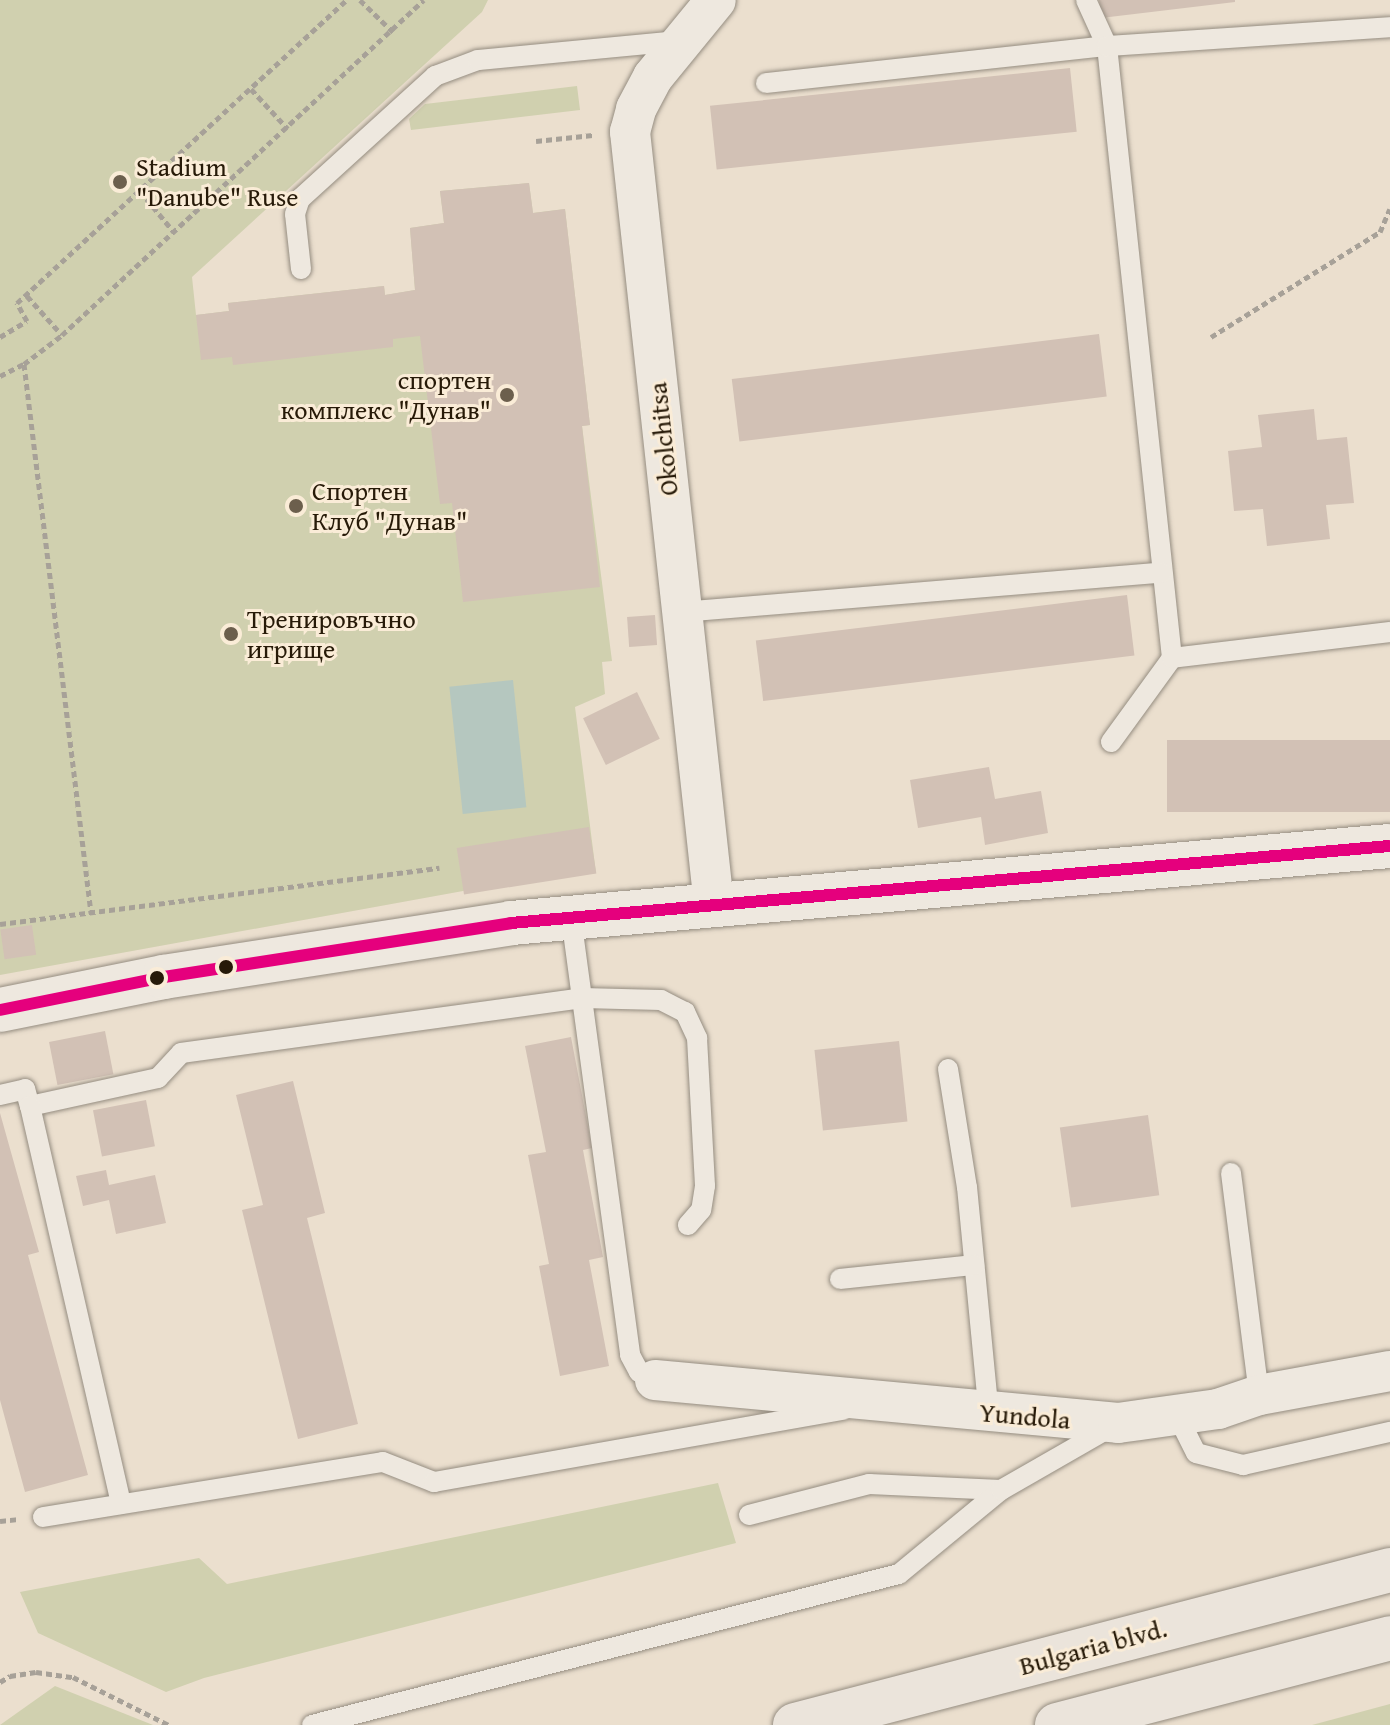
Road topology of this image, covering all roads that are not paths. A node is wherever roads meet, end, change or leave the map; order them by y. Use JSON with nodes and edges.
{"nodes":[{"id":1,"x":716,"y":0,"type":"edge"},
{"id":2,"x":1086,"y":0,"type":"edge"},
{"id":3,"x":1390,"y":27,"type":"edge"},
{"id":4,"x":679,"y":41,"type":"junction"},
{"id":5,"x":1107,"y":46,"type":"junction"},
{"id":6,"x":766,"y":83,"type":"dead end"},
{"id":7,"x":301,"y":269,"type":"dead end"},
{"id":8,"x":1161,"y":573,"type":"junction"},
{"id":9,"x":682,"y":612,"type":"junction"},
{"id":10,"x":1390,"y":632,"type":"edge"},
{"id":11,"x":1172,"y":658,"type":"junction"},
{"id":12,"x":1111,"y":742,"type":"dead end"},
{"id":13,"x":1390,"y":846,"type":"edge"},
{"id":14,"x":714,"y":905,"type":"junction"},
{"id":15,"x":571,"y":917,"type":"junction"},
{"id":16,"x":582,"y":998,"type":"junction"},
{"id":17,"x":0,"y":1010,"type":"edge"},
{"id":18,"x":948,"y":1069,"type":"dead end"},
{"id":19,"x":0,"y":1095,"type":"edge"},
{"id":20,"x":30,"y":1106,"type":"junction"},
{"id":21,"x":1231,"y":1173,"type":"dead end"},
{"id":22,"x":688,"y":1225,"type":"dead end"},
{"id":23,"x":974,"y":1265,"type":"junction"},
{"id":24,"x":840,"y":1279,"type":"dead end"},
{"id":25,"x":1390,"y":1371,"type":"edge"},
{"id":26,"x":655,"y":1380,"type":"joint"},
{"id":27,"x":1259,"y":1395,"type":"junction"},
{"id":28,"x":889,"y":1403,"type":"junction"},
{"id":29,"x":989,"y":1414,"type":"junction"},
{"id":30,"x":1177,"y":1415,"type":"junction"},
{"id":31,"x":1118,"y":1423,"type":"junction"},
{"id":32,"x":1390,"y":1432,"type":"edge"},
{"id":33,"x":1001,"y":1490,"type":"junction"},
{"id":34,"x":121,"y":1504,"type":"junction"},
{"id":35,"x":749,"y":1515,"type":"dead end"},
{"id":36,"x":43,"y":1517,"type":"dead end"},
{"id":37,"x":1390,"y":1570,"type":"edge"},
{"id":38,"x":1390,"y":1638,"type":"edge"},
{"id":39,"x":312,"y":1725,"type":"edge"},
{"id":40,"x":795,"y":1725,"type":"edge"},
{"id":41,"x":1057,"y":1725,"type":"edge"}],
"edges":[{"from":1,"to":4,"type":"street","name":"Okolchitsa"},
{"from":2,"to":5,"type":"lane"},
{"from":3,"to":5,"type":"lane"},
{"from":4,"to":7,"type":"lane"},
{"from":4,"to":9,"type":"street","name":"Okolchitsa"},
{"from":5,"to":6,"type":"lane"},
{"from":5,"to":8,"type":"lane"},
{"from":8,"to":9,"type":"lane"},
{"from":8,"to":11,"type":"lane"},
{"from":9,"to":14,"type":"street","name":"Okolchitsa"},
{"from":10,"to":11,"type":"lane"},
{"from":11,"to":12,"type":"lane"},
{"from":13,"to":14,"type":"street"},
{"from":14,"to":15,"type":"street"},
{"from":15,"to":16,"type":"lane"},
{"from":15,"to":17,"type":"street"},
{"from":16,"to":20,"type":"lane"},
{"from":16,"to":22,"type":"lane"},
{"from":16,"to":26,"type":"lane"},
{"from":18,"to":23,"type":"lane"},
{"from":19,"to":20,"type":"lane"},
{"from":20,"to":34,"type":"lane"},
{"from":21,"to":27,"type":"lane"},
{"from":23,"to":24,"type":"lane"},
{"from":23,"to":29,"type":"lane"},
{"from":25,"to":27,"type":"street","name":"Yundola"},
{"from":26,"to":28,"type":"street","name":"Yundola"},
{"from":27,"to":30,"type":"street","name":"Yundola"},
{"from":28,"to":29,"type":"street","name":"Yundola"},
{"from":28,"to":34,"type":"lane"},
{"from":29,"to":31,"type":"street","name":"Yundola"},
{"from":30,"to":31,"type":"street","name":"Yundola"},
{"from":30,"to":32,"type":"lane"},
{"from":31,"to":33,"type":"lane"},
{"from":33,"to":35,"type":"lane"},
{"from":33,"to":39,"type":"lane"},
{"from":34,"to":36,"type":"lane"},
{"from":37,"to":40,"type":"highway","name":"Bulgaria blvd."},
{"from":38,"to":41,"type":"highway"}]}
